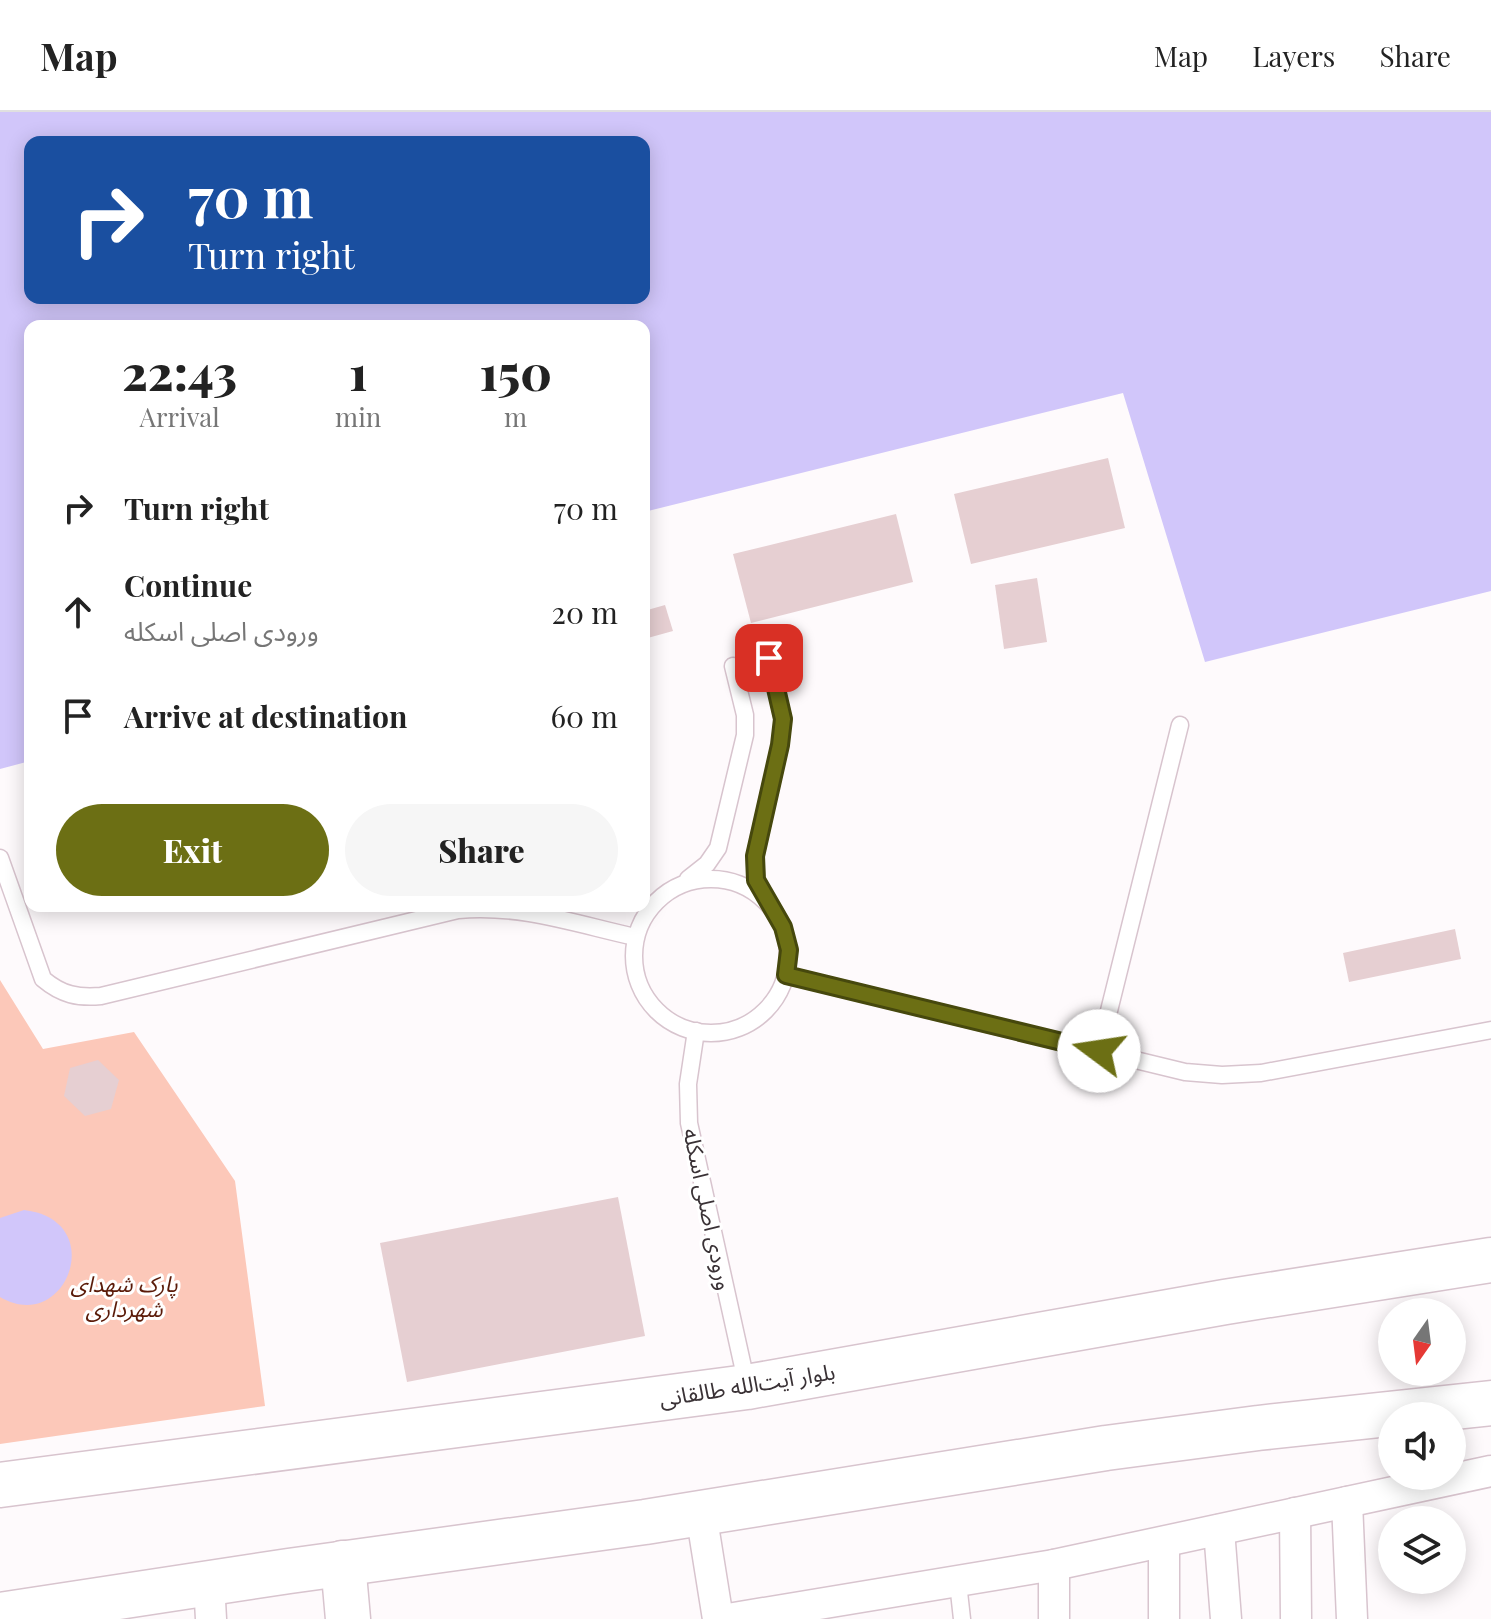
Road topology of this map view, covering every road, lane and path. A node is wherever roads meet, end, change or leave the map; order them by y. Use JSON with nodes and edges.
{"nodes":[{"id":1,"x":769,"y":658,"type":"dead end"},
{"id":2,"x":733,"y":666,"type":"dead end"},
{"id":3,"x":1180,"y":725,"type":"dead end"},
{"id":4,"x":0,"y":858,"type":"edge"},
{"id":5,"x":681,"y":884,"type":"junction"},
{"id":6,"x":770,"y":906,"type":"junction"},
{"id":7,"x":650,"y":907,"type":"edge"},
{"id":8,"x":450,"y":912,"type":"edge"},
{"id":9,"x":529,"y":912,"type":"edge"},
{"id":10,"x":646,"y":912,"type":"edge"},
{"id":11,"x":635,"y":937,"type":"junction"},
{"id":12,"x":786,"y":975,"type":"junction"},
{"id":13,"x":1491,"y":1030,"type":"edge"},
{"id":14,"x":696,"y":1031,"type":"junction"},
{"id":15,"x":1099,"y":1051,"type":"junction"},
{"id":16,"x":1491,"y":1260,"type":"edge"},
{"id":17,"x":747,"y":1387,"type":"junction"},
{"id":18,"x":1491,"y":1403,"type":"edge"},
{"id":19,"x":1491,"y":1471,"type":"edge"},
{"id":20,"x":0,"y":1485,"type":"edge"},
{"id":21,"x":1347,"y":1502,"type":"junction"},
{"id":22,"x":701,"y":1513,"type":"junction"},
{"id":23,"x":1295,"y":1513,"type":"junction"},
{"id":24,"x":1219,"y":1530,"type":"junction"},
{"id":25,"x":1164,"y":1542,"type":"junction"},
{"id":26,"x":343,"y":1563,"type":"junction"},
{"id":27,"x":1054,"y":1565,"type":"junction"},
{"id":28,"x":958,"y":1583,"type":"junction"},
{"id":29,"x":210,"y":1601,"type":"edge"},
{"id":30,"x":0,"y":1615,"type":"edge"},
{"id":31,"x":348,"y":1619,"type":"edge"},
{"id":32,"x":718,"y":1619,"type":"edge"},
{"id":33,"x":728,"y":1619,"type":"edge"},
{"id":34,"x":962,"y":1619,"type":"edge"},
{"id":35,"x":1054,"y":1619,"type":"edge"},
{"id":36,"x":1164,"y":1619,"type":"edge"},
{"id":37,"x":1226,"y":1619,"type":"edge"},
{"id":38,"x":1296,"y":1619,"type":"edge"},
{"id":39,"x":1352,"y":1619,"type":"edge"}],
"edges":[{"from":1,"to":6,"type":"lane"},
{"from":2,"to":5,"type":"lane"},
{"from":3,"to":15,"type":"lane"},
{"from":4,"to":8,"type":"lane"},
{"from":5,"to":6,"type":"lane"},
{"from":5,"to":7,"type":"lane"},
{"from":6,"to":12,"type":"lane"},
{"from":9,"to":11,"type":"lane"},
{"from":10,"to":11,"type":"lane"},
{"from":11,"to":14,"type":"lane"},
{"from":12,"to":14,"type":"lane"},
{"from":12,"to":15,"type":"lane"},
{"from":13,"to":15,"type":"lane"},
{"from":14,"to":17,"type":"lane","name":"ورودی اصلی اسکله"},
{"from":16,"to":17,"type":"main road","name":"بلوار آیت‌الله طالقانی"},
{"from":17,"to":20,"type":"main road","name":"بلوار آیت‌الله طالقانی"},
{"from":18,"to":22,"type":"main road"},
{"from":19,"to":21,"type":"street"},
{"from":21,"to":23,"type":"street"},
{"from":21,"to":39,"type":"street"},
{"from":22,"to":26,"type":"main road"},
{"from":22,"to":32,"type":"street"},
{"from":23,"to":24,"type":"street"},
{"from":23,"to":38,"type":"street"},
{"from":24,"to":25,"type":"street"},
{"from":24,"to":37,"type":"street"},
{"from":25,"to":27,"type":"street"},
{"from":25,"to":36,"type":"street"},
{"from":26,"to":29,"type":"main road"},
{"from":26,"to":31,"type":"main road"},
{"from":27,"to":28,"type":"street"},
{"from":27,"to":35,"type":"street"},
{"from":28,"to":33,"type":"street"},
{"from":28,"to":34,"type":"lane"},
{"from":29,"to":30,"type":"main road"}]}
